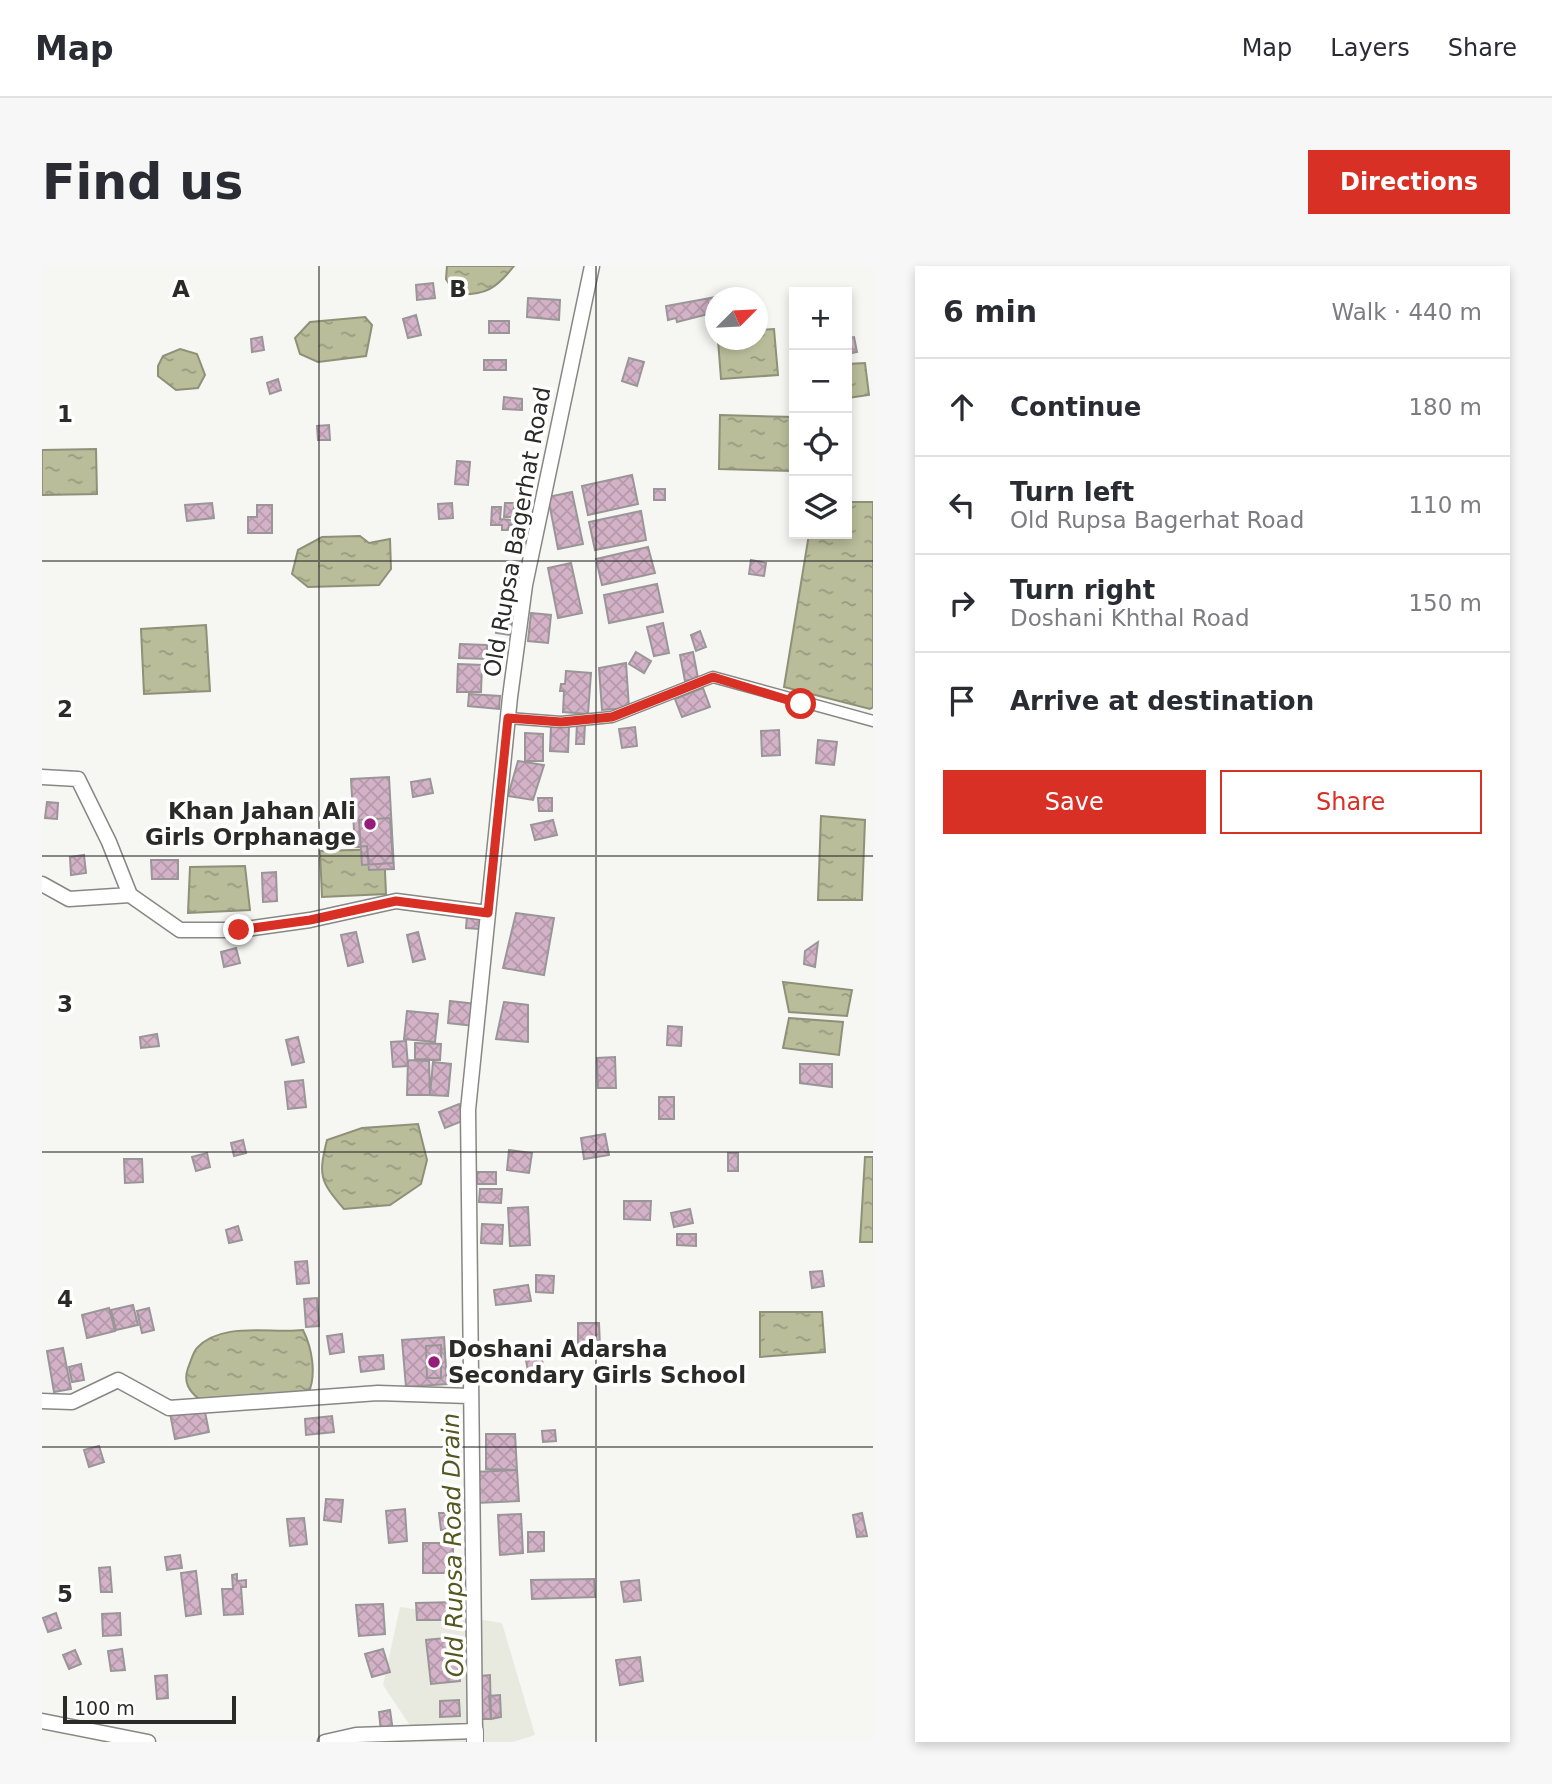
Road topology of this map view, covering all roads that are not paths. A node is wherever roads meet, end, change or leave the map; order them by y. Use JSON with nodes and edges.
{"nodes":[{"id":1,"x":592,"y":266,"type":"edge"},
{"id":2,"x":508,"y":718,"type":"junction"},
{"id":3,"x":873,"y":722,"type":"edge"},
{"id":4,"x":42,"y":776,"type":"edge"},
{"id":5,"x":42,"y":884,"type":"edge"},
{"id":6,"x":130,"y":895,"type":"junction"},
{"id":7,"x":488,"y":913,"type":"junction"},
{"id":8,"x":469,"y":1396,"type":"dead end"},
{"id":9,"x":42,"y":1401,"type":"edge"},
{"id":10,"x":42,"y":1721,"type":"edge"},
{"id":11,"x":475,"y":1736,"type":"edge"},
{"id":12,"x":129,"y":1740,"type":"edge"},
{"id":13,"x":148,"y":1742,"type":"edge"},
{"id":14,"x":325,"y":1742,"type":"edge"}],
"edges":[{"from":1,"to":2,"type":"street","name":"Old Rupsa Bagerhat Road"},
{"from":2,"to":3,"type":"street"},
{"from":2,"to":7,"type":"street","name":"Old Rupsa Bagerhat Road"},
{"from":4,"to":6,"type":"street"},
{"from":5,"to":6,"type":"street"},
{"from":6,"to":7,"type":"street"},
{"from":7,"to":11,"type":"street","name":"Old Rupsa Bagerhat Road"},
{"from":8,"to":9,"type":"street"},
{"from":10,"to":12,"type":"street"},
{"from":11,"to":14,"type":"street"},
{"from":12,"to":13,"type":"street"}]}
